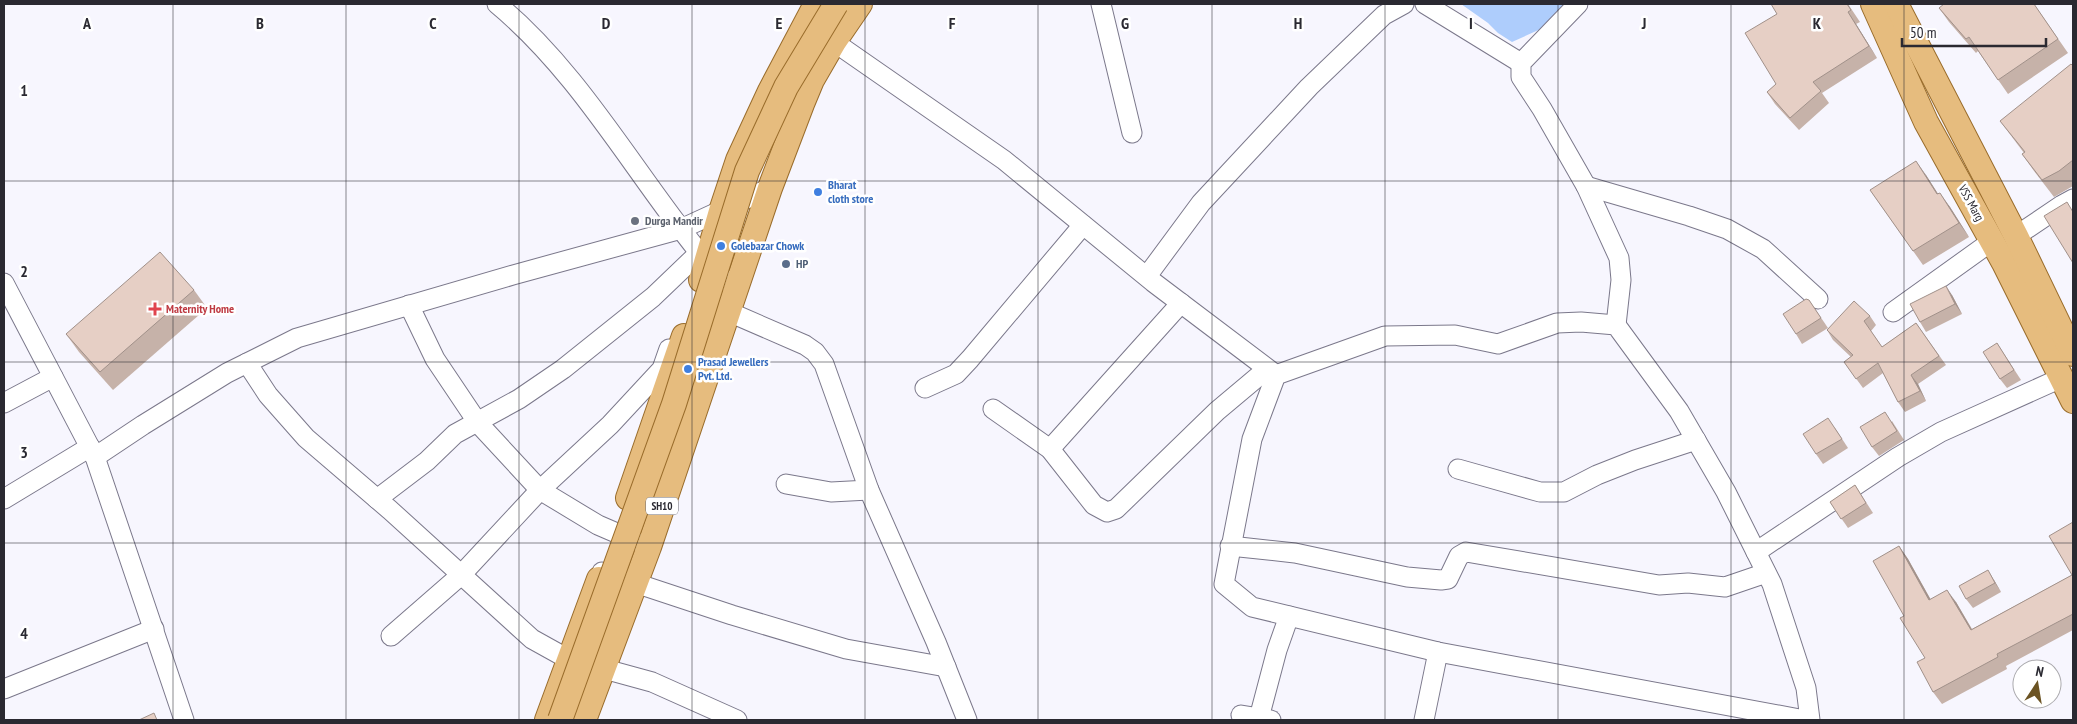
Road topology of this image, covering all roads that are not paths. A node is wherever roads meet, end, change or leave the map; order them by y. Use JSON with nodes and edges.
{"nodes":[{"id":1,"x":497,"y":4,"type":"edge"},
{"id":2,"x":836,"y":4,"type":"edge"},
{"id":3,"x":860,"y":4,"type":"edge"},
{"id":4,"x":1101,"y":4,"type":"edge"},
{"id":5,"x":1404,"y":4,"type":"edge"},
{"id":6,"x":1425,"y":4,"type":"edge"},
{"id":7,"x":1578,"y":4,"type":"edge"},
{"id":8,"x":1873,"y":4,"type":"edge"},
{"id":9,"x":1896,"y":4,"type":"edge"},
{"id":10,"x":811,"y":13,"type":"edge"},
{"id":11,"x":834,"y":42,"type":"junction"},
{"id":12,"x":1522,"y":63,"type":"junction"},
{"id":13,"x":1132,"y":133,"type":"dead end"},
{"id":14,"x":1586,"y":186,"type":"junction"},
{"id":15,"x":770,"y":188,"type":"junction"},
{"id":16,"x":2073,"y":199,"type":"edge"},
{"id":17,"x":720,"y":211,"type":"junction"},
{"id":18,"x":1083,"y":225,"type":"junction"},
{"id":19,"x":681,"y":229,"type":"junction"},
{"id":20,"x":1992,"y":241,"type":"junction"},
{"id":21,"x":2015,"y":251,"type":"junction"},
{"id":22,"x":703,"y":257,"type":"junction"},
{"id":23,"x":1147,"y":276,"type":"junction"},
{"id":24,"x":4,"y":283,"type":"edge"},
{"id":25,"x":735,"y":290,"type":"junction"},
{"id":26,"x":1818,"y":299,"type":"dead end"},
{"id":27,"x":1181,"y":303,"type":"junction"},
{"id":28,"x":9,"y":304,"type":"edge"},
{"id":29,"x":409,"y":304,"type":"junction"},
{"id":30,"x":729,"y":312,"type":"junction"},
{"id":31,"x":1892,"y":312,"type":"dead end"},
{"id":32,"x":1616,"y":325,"type":"junction"},
{"id":33,"x":686,"y":329,"type":"junction"},
{"id":34,"x":720,"y":338,"type":"junction"},
{"id":35,"x":2073,"y":354,"type":"edge"},
{"id":36,"x":247,"y":363,"type":"junction"},
{"id":37,"x":1272,"y":372,"type":"junction"},
{"id":38,"x":53,"y":377,"type":"junction"},
{"id":39,"x":2061,"y":378,"type":"junction"},
{"id":40,"x":926,"y":388,"type":"dead end"},
{"id":41,"x":2073,"y":401,"type":"edge"},
{"id":42,"x":4,"y":403,"type":"edge"},
{"id":43,"x":994,"y":409,"type":"dead end"},
{"id":44,"x":478,"y":423,"type":"junction"},
{"id":45,"x":1696,"y":440,"type":"junction"},
{"id":46,"x":1050,"y":449,"type":"junction"},
{"id":47,"x":93,"y":452,"type":"junction"},
{"id":48,"x":1458,"y":469,"type":"dead end"},
{"id":49,"x":786,"y":484,"type":"dead end"},
{"id":50,"x":540,"y":490,"type":"junction"},
{"id":51,"x":869,"y":490,"type":"junction"},
{"id":52,"x":4,"y":499,"type":"edge"},
{"id":53,"x":377,"y":499,"type":"junction"},
{"id":54,"x":616,"y":533,"type":"junction"},
{"id":55,"x":1230,"y":546,"type":"junction"},
{"id":56,"x":648,"y":547,"type":"junction"},
{"id":57,"x":1756,"y":552,"type":"junction"},
{"id":58,"x":602,"y":572,"type":"junction"},
{"id":59,"x":1766,"y":573,"type":"junction"},
{"id":60,"x":461,"y":575,"type":"junction"},
{"id":61,"x":636,"y":584,"type":"junction"},
{"id":62,"x":1289,"y":616,"type":"junction"},
{"id":63,"x":154,"y":628,"type":"junction"},
{"id":64,"x":392,"y":636,"type":"dead end"},
{"id":65,"x":1438,"y":652,"type":"junction"},
{"id":66,"x":568,"y":659,"type":"junction"},
{"id":67,"x":603,"y":667,"type":"junction"},
{"id":68,"x":946,"y":667,"type":"junction"},
{"id":69,"x":4,"y":689,"type":"edge"},
{"id":70,"x":1257,"y":718,"type":"edge"},
{"id":71,"x":182,"y":719,"type":"edge"},
{"id":72,"x":547,"y":720,"type":"edge"},
{"id":73,"x":560,"y":720,"type":"edge"},
{"id":74,"x":584,"y":720,"type":"edge"},
{"id":75,"x":737,"y":720,"type":"edge"},
{"id":76,"x":967,"y":720,"type":"edge"},
{"id":77,"x":1424,"y":720,"type":"edge"},
{"id":78,"x":1805,"y":720,"type":"edge"},
{"id":79,"x":1810,"y":720,"type":"edge"}],
"edges":[{"from":1,"to":19,"type":"street"},
{"from":2,"to":73,"type":"main road","bridge":true},
{"from":3,"to":11,"type":"main road","number":"SH10"},
{"from":4,"to":13,"type":"street"},
{"from":5,"to":23,"type":"street"},
{"from":6,"to":12,"type":"street"},
{"from":7,"to":12,"type":"street"},
{"from":8,"to":20,"type":"main road","name":"VSS Marg"},
{"from":9,"to":21,"type":"main road"},
{"from":10,"to":11,"type":"street"},
{"from":10,"to":17,"type":"main road"},
{"from":11,"to":15,"type":"main road","number":"SH10"},
{"from":11,"to":18,"type":"street"},
{"from":12,"to":14,"type":"street"},
{"from":14,"to":26,"type":"street"},
{"from":14,"to":32,"type":"street"},
{"from":15,"to":17,"type":"street"},
{"from":15,"to":25,"type":"main road","number":"SH10"},
{"from":16,"to":21,"type":"street"},
{"from":17,"to":19,"type":"street"},
{"from":17,"to":22,"type":"main road"},
{"from":18,"to":23,"type":"street"},
{"from":18,"to":40,"type":"street"},
{"from":19,"to":22,"type":"street"},
{"from":19,"to":29,"type":"street"},
{"from":20,"to":21,"type":"main road","name":"VSS Marg"},
{"from":20,"to":31,"type":"street"},
{"from":21,"to":35,"type":"main road"},
{"from":21,"to":39,"type":"main road","name":"VSS Marg"},
{"from":22,"to":25,"type":"street"},
{"from":22,"to":33,"type":"main road"},
{"from":22,"to":44,"type":"street"},
{"from":23,"to":27,"type":"street"},
{"from":24,"to":28,"type":"street"},
{"from":25,"to":30,"type":"main road","number":"SH10"},
{"from":27,"to":37,"type":"street"},
{"from":27,"to":46,"type":"street"},
{"from":28,"to":38,"type":"street"},
{"from":29,"to":36,"type":"street"},
{"from":29,"to":44,"type":"street"},
{"from":30,"to":34,"type":"main road","number":"SH10"},
{"from":30,"to":51,"type":"street"},
{"from":32,"to":37,"type":"street"},
{"from":32,"to":45,"type":"street"},
{"from":33,"to":34,"type":"street"},
{"from":33,"to":50,"type":"street"},
{"from":33,"to":54,"type":"main road"},
{"from":34,"to":56,"type":"main road","number":"SH10"},
{"from":36,"to":47,"type":"street"},
{"from":36,"to":53,"type":"street"},
{"from":37,"to":46,"type":"street"},
{"from":37,"to":55,"type":"street"},
{"from":38,"to":42,"type":"street"},
{"from":38,"to":47,"type":"street"},
{"from":39,"to":41,"type":"main road","name":"VSS Marg"},
{"from":39,"to":57,"type":"street"},
{"from":43,"to":46,"type":"street"},
{"from":44,"to":50,"type":"street"},
{"from":44,"to":53,"type":"street"},
{"from":45,"to":48,"type":"street"},
{"from":45,"to":57,"type":"street"},
{"from":47,"to":52,"type":"street"},
{"from":47,"to":63,"type":"street"},
{"from":49,"to":51,"type":"street"},
{"from":50,"to":54,"type":"street"},
{"from":50,"to":60,"type":"street"},
{"from":51,"to":68,"type":"street"},
{"from":53,"to":60,"type":"street"},
{"from":54,"to":56,"type":"street"},
{"from":54,"to":58,"type":"main road"},
{"from":55,"to":59,"type":"street"},
{"from":55,"to":62,"type":"street"},
{"from":56,"to":61,"type":"main road","number":"SH10"},
{"from":57,"to":59,"type":"street"},
{"from":58,"to":61,"type":"street"},
{"from":58,"to":66,"type":"main road"},
{"from":59,"to":79,"type":"street"},
{"from":60,"to":64,"type":"street"},
{"from":60,"to":66,"type":"street"},
{"from":61,"to":67,"type":"main road","number":"SH10"},
{"from":61,"to":68,"type":"street"},
{"from":62,"to":65,"type":"street"},
{"from":62,"to":70,"type":"street"},
{"from":63,"to":69,"type":"street"},
{"from":63,"to":71,"type":"street"},
{"from":65,"to":77,"type":"street"},
{"from":65,"to":78,"type":"street"},
{"from":66,"to":67,"type":"street"},
{"from":66,"to":72,"type":"main road"},
{"from":67,"to":74,"type":"main road","number":"SH10"},
{"from":67,"to":75,"type":"street"},
{"from":68,"to":76,"type":"street"}]}
